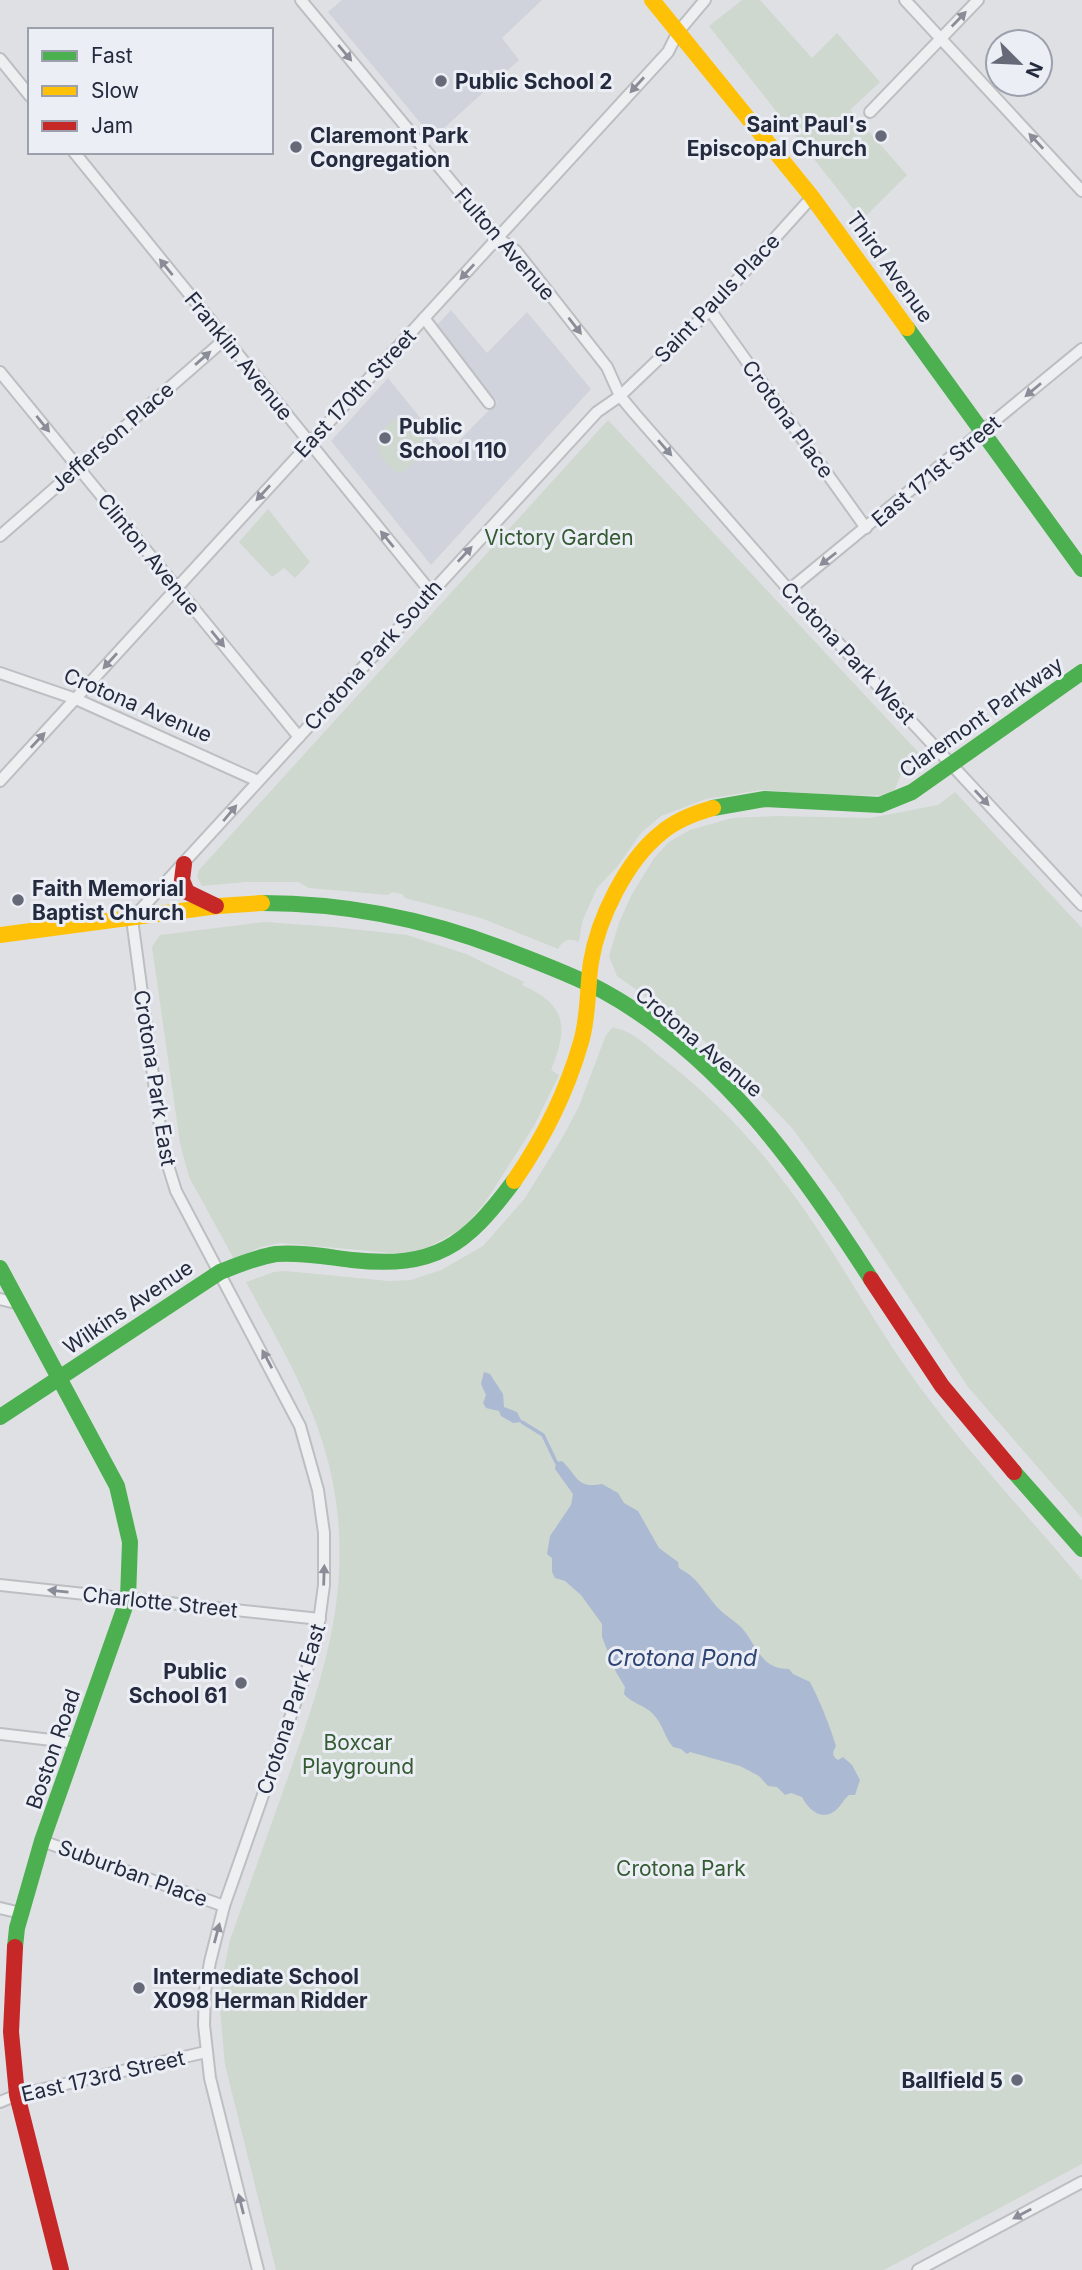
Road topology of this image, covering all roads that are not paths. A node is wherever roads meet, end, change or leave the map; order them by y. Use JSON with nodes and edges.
{"nodes":[{"id":1,"x":301,"y":0,"type":"edge"},
{"id":2,"x":652,"y":0,"type":"edge"},
{"id":3,"x":705,"y":0,"type":"edge"},
{"id":4,"x":905,"y":0,"type":"edge"},
{"id":5,"x":978,"y":0,"type":"edge"},
{"id":6,"x":678,"y":32,"type":"junction"},
{"id":7,"x":941,"y":38,"type":"junction"},
{"id":8,"x":0,"y":59,"type":"edge"},
{"id":9,"x":28,"y":94,"type":"edge"},
{"id":10,"x":870,"y":112,"type":"dead end"},
{"id":11,"x":77,"y":154,"type":"edge"},
{"id":12,"x":1082,"y":191,"type":"edge"},
{"id":13,"x":813,"y":197,"type":"junction"},
{"id":14,"x":498,"y":239,"type":"junction"},
{"id":15,"x":710,"y":310,"type":"junction"},
{"id":16,"x":424,"y":318,"type":"junction"},
{"id":17,"x":225,"y":339,"type":"junction"},
{"id":18,"x":1082,"y":349,"type":"edge"},
{"id":19,"x":0,"y":372,"type":"edge"},
{"id":20,"x":620,"y":396,"type":"junction"},
{"id":21,"x":489,"y":403,"type":"dead end"},
{"id":22,"x":983,"y":431,"type":"junction"},
{"id":23,"x":309,"y":443,"type":"junction"},
{"id":24,"x":78,"y":466,"type":"junction"},
{"id":25,"x":866,"y":528,"type":"junction"},
{"id":26,"x":0,"y":536,"type":"edge"},
{"id":27,"x":1082,"y":569,"type":"edge"},
{"id":28,"x":177,"y":588,"type":"junction"},
{"id":29,"x":789,"y":590,"type":"junction"},
{"id":30,"x":430,"y":592,"type":"junction"},
{"id":31,"x":1082,"y":672,"type":"edge"},
{"id":32,"x":0,"y":673,"type":"edge"},
{"id":33,"x":76,"y":699,"type":"junction"},
{"id":34,"x":299,"y":737,"type":"junction"},
{"id":35,"x":950,"y":763,"type":"junction"},
{"id":36,"x":258,"y":780,"type":"junction"},
{"id":37,"x":0,"y":781,"type":"edge"},
{"id":38,"x":184,"y":864,"type":"junction"},
{"id":39,"x":1082,"y":905,"type":"edge"},
{"id":40,"x":216,"y":906,"type":"junction"},
{"id":41,"x":132,"y":919,"type":"junction"},
{"id":42,"x":0,"y":935,"type":"edge"},
{"id":43,"x":587,"y":984,"type":"junction"},
{"id":44,"x":0,"y":1268,"type":"edge"},
{"id":45,"x":220,"y":1272,"type":"junction"},
{"id":46,"x":0,"y":1298,"type":"edge"},
{"id":47,"x":20,"y":1304,"type":"junction"},
{"id":48,"x":61,"y":1378,"type":"junction"},
{"id":49,"x":0,"y":1416,"type":"edge"},
{"id":50,"x":1082,"y":1549,"type":"edge"},
{"id":51,"x":0,"y":1585,"type":"edge"},
{"id":52,"x":128,"y":1598,"type":"junction"},
{"id":53,"x":320,"y":1619,"type":"junction"},
{"id":54,"x":0,"y":1734,"type":"edge"},
{"id":55,"x":77,"y":1743,"type":"junction"},
{"id":56,"x":42,"y":1841,"type":"junction"},
{"id":57,"x":224,"y":1906,"type":"junction"},
{"id":58,"x":0,"y":1908,"type":"edge"},
{"id":59,"x":21,"y":1913,"type":"junction"},
{"id":60,"x":206,"y":2052,"type":"junction"},
{"id":61,"x":17,"y":2095,"type":"junction"},
{"id":62,"x":0,"y":2102,"type":"edge"},
{"id":63,"x":1082,"y":2182,"type":"edge"},
{"id":64,"x":61,"y":2270,"type":"edge"},
{"id":65,"x":258,"y":2270,"type":"edge"},
{"id":66,"x":918,"y":2270,"type":"edge"}],
"edges":[{"from":1,"to":14,"type":"street","name":"Fulton Avenue","one_way":true},
{"from":2,"to":6,"type":"street","name":"Third Avenue"},
{"from":3,"to":6,"type":"street","name":"East 170th Street"},
{"from":4,"to":7,"type":"street"},
{"from":7,"to":5,"type":"street","one_way":true},
{"from":6,"to":13,"type":"street","name":"Third Avenue"},
{"from":6,"to":14,"type":"street","name":"East 170th Street","one_way":true},
{"from":7,"to":10,"type":"street"},
{"from":12,"to":7,"type":"street","one_way":true},
{"from":8,"to":9,"type":"street"},
{"from":17,"to":11,"type":"street","name":"Franklin Avenue","one_way":true},
{"from":13,"to":15,"type":"street","name":"Saint Pauls Place"},
{"from":13,"to":22,"type":"street","name":"Third Avenue"},
{"from":14,"to":16,"type":"street","name":"East 170th Street","one_way":true},
{"from":14,"to":20,"type":"street","name":"Fulton Avenue","one_way":true},
{"from":15,"to":20,"type":"street","name":"Saint Pauls Place"},
{"from":15,"to":25,"type":"street","name":"Crotona Place"},
{"from":16,"to":21,"type":"street"},
{"from":16,"to":23,"type":"street","name":"East 170th Street"},
{"from":17,"to":23,"type":"street","name":"Franklin Avenue"},
{"from":24,"to":17,"type":"street","name":"Jefferson Place","one_way":true},
{"from":18,"to":22,"type":"street","name":"East 171st Street","one_way":true},
{"from":19,"to":24,"type":"street","name":"Clinton Avenue","one_way":true},
{"from":20,"to":29,"type":"street","name":"Crotona Park West","one_way":true},
{"from":30,"to":20,"type":"street","name":"Crotona Park South","one_way":true},
{"from":22,"to":25,"type":"street","name":"East 171st Street"},
{"from":22,"to":27,"type":"street","name":"Third Avenue"},
{"from":23,"to":28,"type":"street","name":"East 170th Street","one_way":true},
{"from":30,"to":23,"type":"street","name":"Franklin Avenue","one_way":true},
{"from":24,"to":26,"type":"street","name":"Jefferson Place"},
{"from":24,"to":28,"type":"street","name":"Clinton Avenue"},
{"from":25,"to":29,"type":"street","name":"East 171st Street","one_way":true},
{"from":28,"to":33,"type":"street","name":"East 170th Street","one_way":true},
{"from":28,"to":34,"type":"street","name":"Clinton Avenue","one_way":true},
{"from":29,"to":35,"type":"street","name":"Crotona Park West"},
{"from":30,"to":34,"type":"street","name":"Crotona Park South"},
{"from":31,"to":35,"type":"street","name":"Claremont Parkway"},
{"from":32,"to":33,"type":"street","name":"Crotona Avenue"},
{"from":33,"to":36,"type":"street","name":"Crotona Avenue"},
{"from":37,"to":33,"type":"street","name":"East 170th Street","one_way":true},
{"from":34,"to":36,"type":"street","name":"Crotona Park South"},
{"from":35,"to":39,"type":"street","name":"Crotona Park West","one_way":true},
{"from":35,"to":43,"type":"street","name":"Claremont Parkway"},
{"from":38,"to":36,"type":"street","name":"Crotona Park South","one_way":true},
{"from":38,"to":40,"type":"street"},
{"from":38,"to":41,"type":"street","name":"Crotona Park South"},
{"from":40,"to":41,"type":"street","name":"Crotona Avenue"},
{"from":40,"to":43,"type":"street","name":"Crotona Avenue"},
{"from":41,"to":42,"type":"street","name":"Crotona Avenue"},
{"from":41,"to":45,"type":"street","name":"Crotona Park East"},
{"from":43,"to":45,"type":"street","name":"Claremont Parkway"},
{"from":43,"to":50,"type":"street","name":"Crotona Avenue"},
{"from":44,"to":47,"type":"street","name":"Boston Road"},
{"from":45,"to":48,"type":"street","name":"Wilkins Avenue"},
{"from":53,"to":45,"type":"street","name":"Crotona Park East","one_way":true},
{"from":46,"to":47,"type":"street"},
{"from":47,"to":48,"type":"street","name":"Boston Road"},
{"from":48,"to":49,"type":"street","name":"Wilkins Avenue"},
{"from":48,"to":52,"type":"street","name":"Boston Road"},
{"from":52,"to":51,"type":"street","name":"Charlotte Street","one_way":true},
{"from":52,"to":53,"type":"street","name":"Charlotte Street"},
{"from":52,"to":55,"type":"street","name":"Boston Road"},
{"from":53,"to":57,"type":"street","name":"Crotona Park East"},
{"from":54,"to":55,"type":"street"},
{"from":55,"to":56,"type":"street","name":"Boston Road"},
{"from":56,"to":57,"type":"street","name":"Suburban Place"},
{"from":56,"to":59,"type":"street","name":"Boston Road"},
{"from":60,"to":57,"type":"street","name":"Crotona Park East","one_way":true},
{"from":58,"to":59,"type":"street"},
{"from":59,"to":61,"type":"street","name":"Boston Road"},
{"from":60,"to":61,"type":"street","name":"East 173rd Street"},
{"from":65,"to":60,"type":"street","name":"Crotona Park East","one_way":true},
{"from":61,"to":62,"type":"street","name":"East 173rd Street"},
{"from":61,"to":64,"type":"street","name":"Boston Road"},
{"from":63,"to":66,"type":"street","one_way":true}]}
